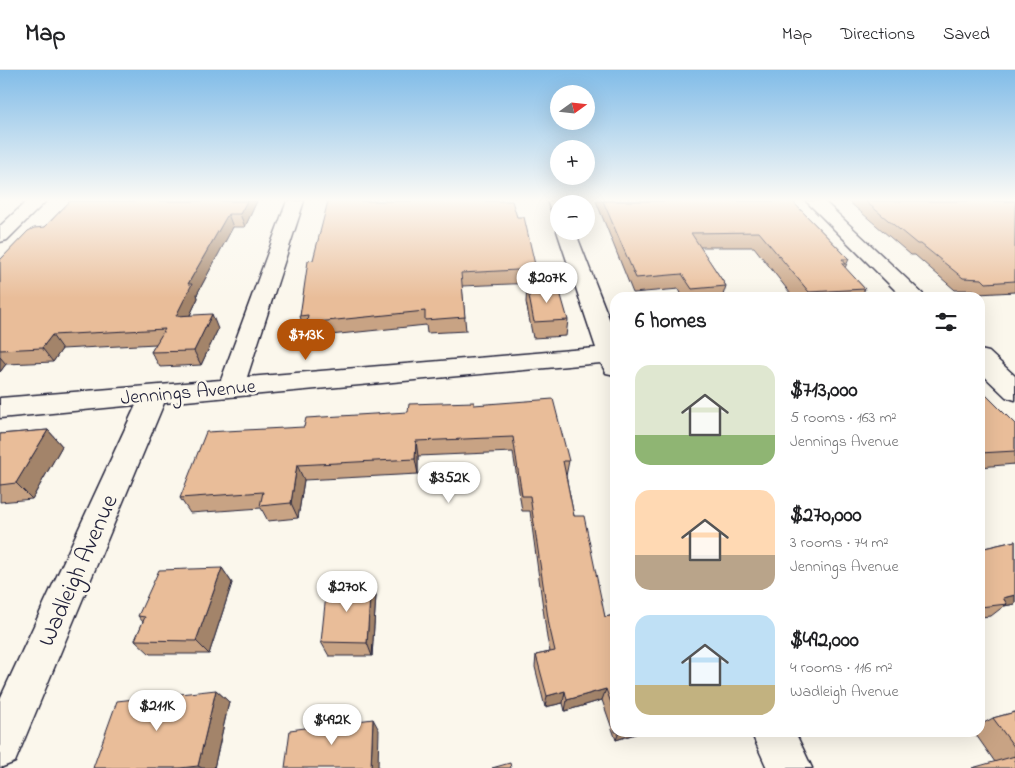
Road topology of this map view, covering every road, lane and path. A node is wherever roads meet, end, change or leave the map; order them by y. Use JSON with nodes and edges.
{"nodes":[{"id":1,"x":284,"y":234,"type":"edge"},
{"id":2,"x":849,"y":234,"type":"edge"},
{"id":3,"x":569,"y":240,"type":"edge"},
{"id":4,"x":910,"y":292,"type":"edge"},
{"id":5,"x":610,"y":348,"type":"edge"},
{"id":6,"x":610,"y":359,"type":"edge"},
{"id":7,"x":985,"y":363,"type":"edge"},
{"id":8,"x":230,"y":388,"type":"junction"},
{"id":9,"x":1015,"y":391,"type":"edge"},
{"id":10,"x":154,"y":394,"type":"junction"},
{"id":11,"x":0,"y":408,"type":"edge"},
{"id":12,"x":774,"y":737,"type":"edge"},
{"id":13,"x":0,"y":747,"type":"edge"},
{"id":14,"x":790,"y":768,"type":"edge"}],
"edges":[{"from":1,"to":8,"type":"street"},
{"from":2,"to":4,"type":"street"},
{"from":3,"to":5,"type":"street"},
{"from":6,"to":8,"type":"street","name":"Jennings Avenue"},
{"from":7,"to":9,"type":"street"},
{"from":8,"to":10,"type":"street","name":"Jennings Avenue"},
{"from":10,"to":11,"type":"street","name":"Jennings Avenue"},
{"from":10,"to":13,"type":"street","name":"Wadleigh Avenue"},
{"from":12,"to":14,"type":"street"}]}
